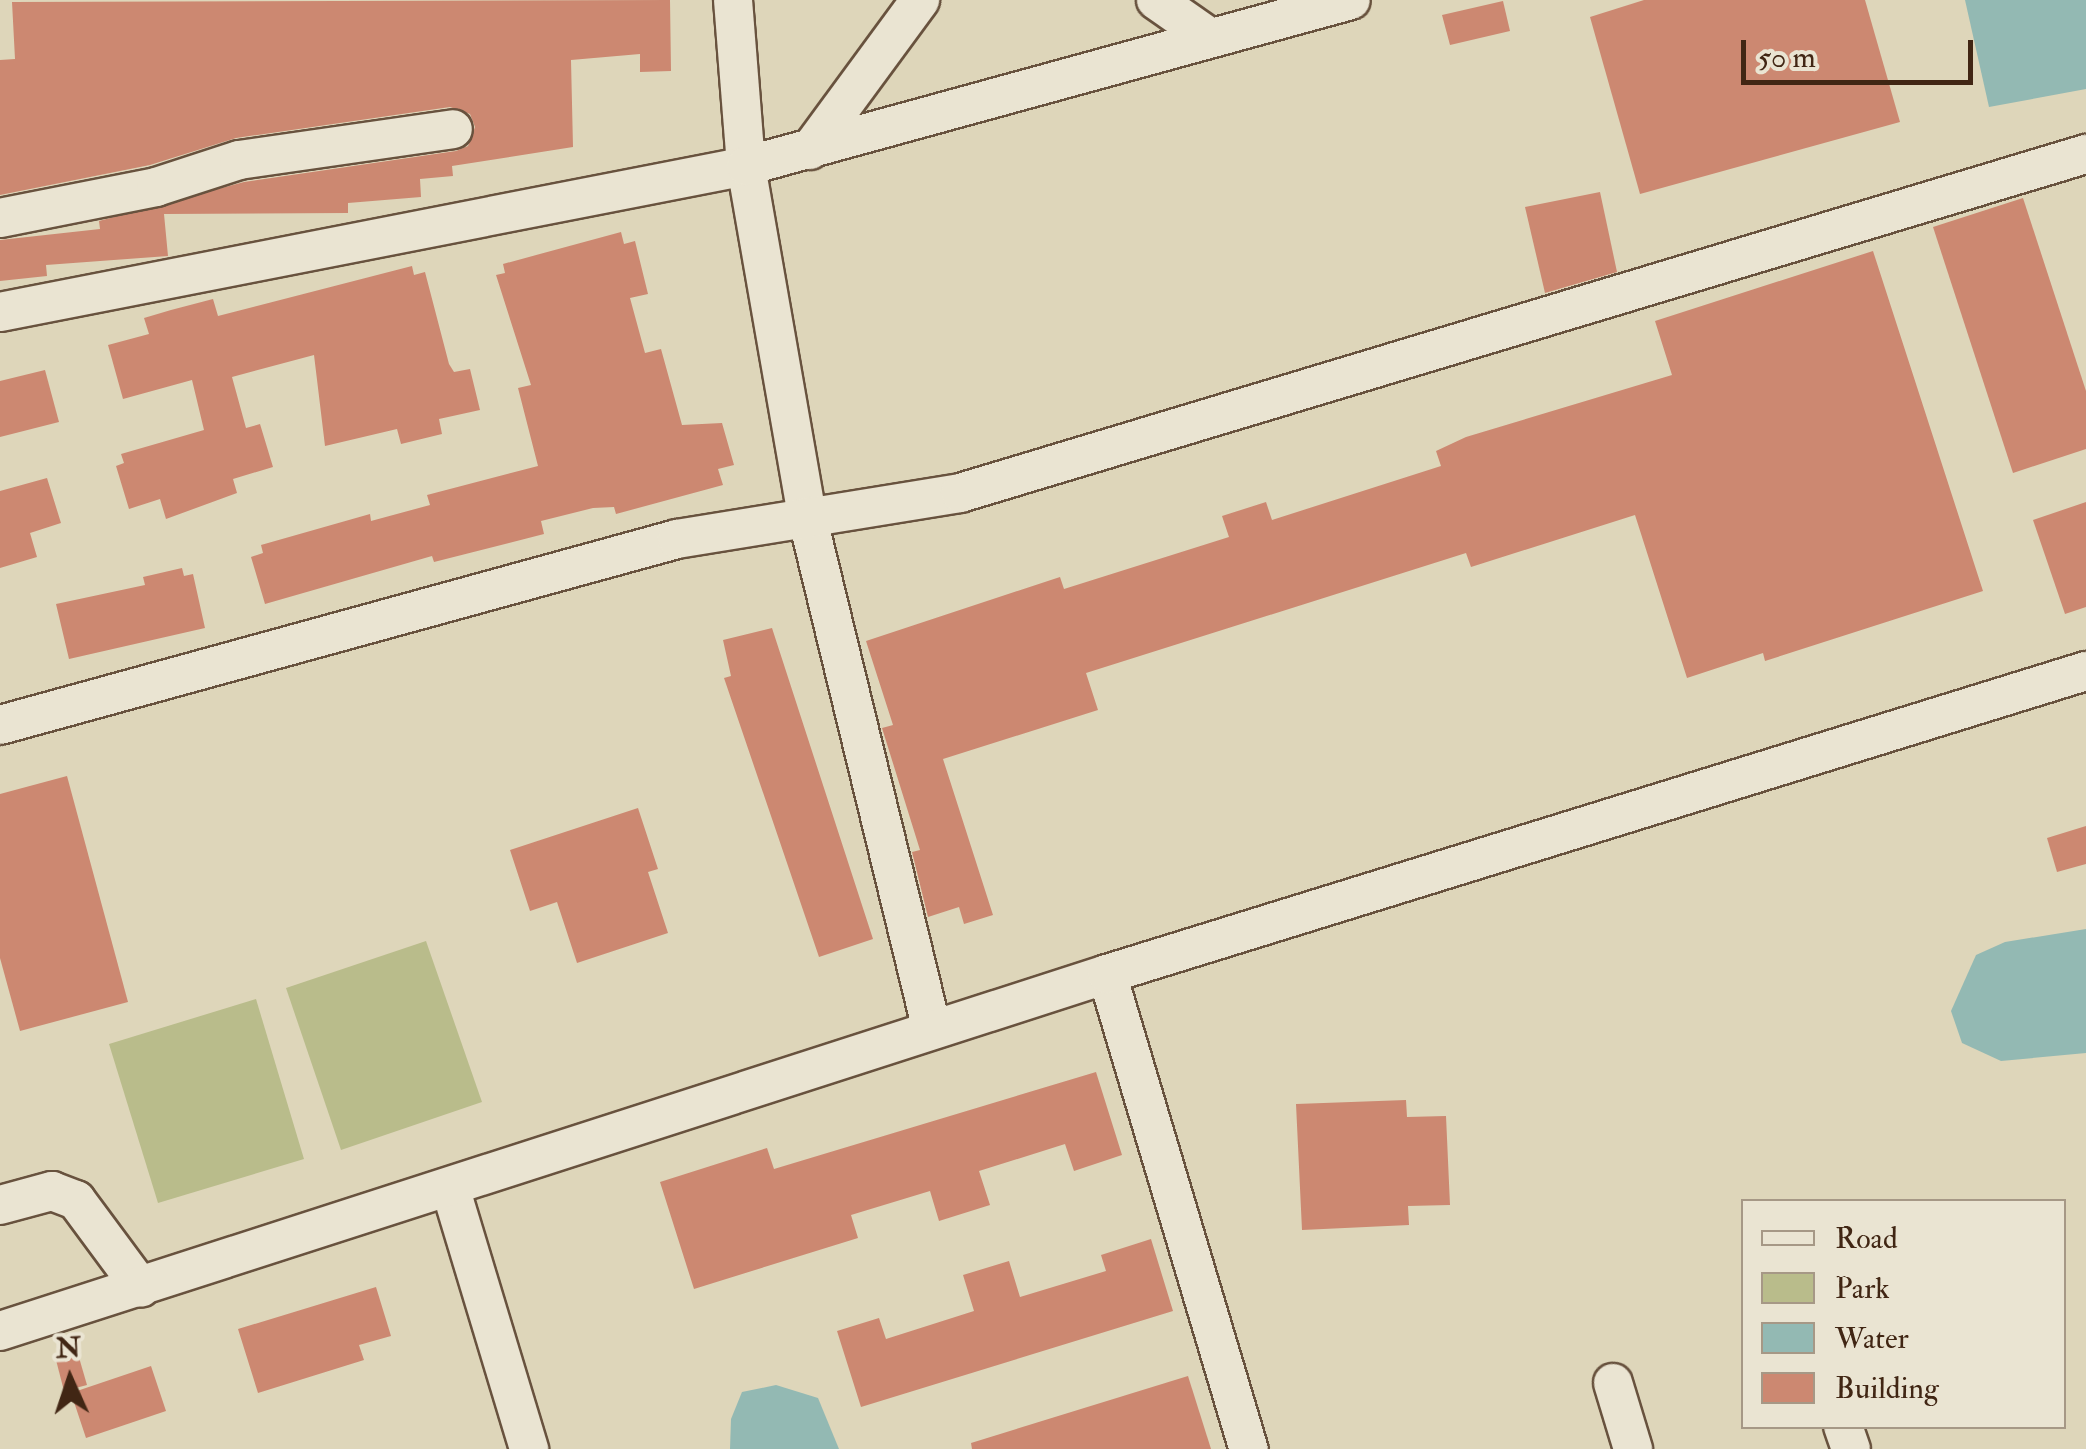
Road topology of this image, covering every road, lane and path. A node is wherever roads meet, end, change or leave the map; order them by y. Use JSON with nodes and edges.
{"nodes":[{"id":1,"x":733,"y":0,"type":"edge"},
{"id":2,"x":920,"y":0,"type":"edge"},
{"id":3,"x":1156,"y":0,"type":"edge"},
{"id":4,"x":1351,"y":0,"type":"edge"},
{"id":5,"x":1208,"y":37,"type":"junction"},
{"id":6,"x":453,"y":129,"type":"dead end"},
{"id":7,"x":810,"y":150,"type":"junction"},
{"id":8,"x":2086,"y":154,"type":"edge"},
{"id":9,"x":746,"y":166,"type":"junction"},
{"id":10,"x":0,"y":218,"type":"edge"},
{"id":11,"x":0,"y":312,"type":"edge"},
{"id":12,"x":808,"y":516,"type":"junction"},
{"id":13,"x":2086,"y":671,"type":"edge"},
{"id":14,"x":0,"y":725,"type":"edge"},
{"id":15,"x":1107,"y":974,"type":"junction"},
{"id":16,"x":932,"y":1030,"type":"junction"},
{"id":17,"x":450,"y":1187,"type":"junction"},
{"id":18,"x":0,"y":1205,"type":"edge"},
{"id":19,"x":141,"y":1288,"type":"junction"},
{"id":20,"x":0,"y":1330,"type":"edge"},
{"id":21,"x":1614,"y":1384,"type":"dead end"},
{"id":22,"x":529,"y":1449,"type":"edge"},
{"id":23,"x":1249,"y":1449,"type":"edge"},
{"id":24,"x":1633,"y":1449,"type":"edge"}],
"edges":[{"from":1,"to":9,"type":"street"},
{"from":2,"to":7,"type":"street"},
{"from":3,"to":5,"type":"street"},
{"from":4,"to":5,"type":"street"},
{"from":5,"to":7,"type":"street"},
{"from":6,"to":10,"type":"street"},
{"from":7,"to":9,"type":"street"},
{"from":8,"to":12,"type":"street"},
{"from":9,"to":11,"type":"street"},
{"from":9,"to":12,"type":"street"},
{"from":12,"to":14,"type":"street"},
{"from":12,"to":16,"type":"street"},
{"from":13,"to":15,"type":"street"},
{"from":15,"to":16,"type":"street"},
{"from":15,"to":23,"type":"street"},
{"from":16,"to":17,"type":"street"},
{"from":17,"to":19,"type":"street"},
{"from":17,"to":22,"type":"street"},
{"from":18,"to":19,"type":"street"},
{"from":19,"to":20,"type":"street"},
{"from":21,"to":24,"type":"street"}]}
